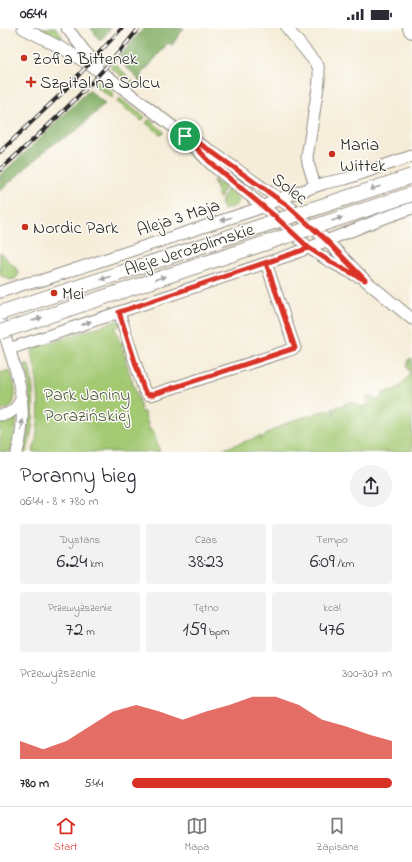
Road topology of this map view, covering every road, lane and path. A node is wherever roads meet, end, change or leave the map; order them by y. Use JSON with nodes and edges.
{"nodes":[{"id":1,"x":287,"y":28,"type":"edge"},
{"id":2,"x":410,"y":28,"type":"edge"},
{"id":3,"x":27,"y":29,"type":"edge"},
{"id":4,"x":68,"y":29,"type":"edge"},
{"id":5,"x":412,"y":31,"type":"edge"},
{"id":6,"x":56,"y":45,"type":"junction"},
{"id":7,"x":107,"y":76,"type":"junction"},
{"id":8,"x":185,"y":136,"type":"junction"},
{"id":9,"x":412,"y":156,"type":"edge"},
{"id":10,"x":412,"y":176,"type":"edge"},
{"id":11,"x":316,"y":186,"type":"junction"},
{"id":12,"x":412,"y":194,"type":"edge"},
{"id":13,"x":279,"y":199,"type":"junction"},
{"id":14,"x":263,"y":206,"type":"junction"},
{"id":15,"x":412,"y":208,"type":"edge"},
{"id":16,"x":327,"y":241,"type":"junction"},
{"id":17,"x":309,"y":248,"type":"junction"},
{"id":18,"x":266,"y":263,"type":"junction"},
{"id":19,"x":365,"y":280,"type":"junction"},
{"id":20,"x":0,"y":292,"type":"edge"},
{"id":21,"x":119,"y":312,"type":"junction"},
{"id":22,"x":0,"y":313,"type":"edge"},
{"id":23,"x":412,"y":319,"type":"edge"},
{"id":24,"x":0,"y":321,"type":"edge"},
{"id":25,"x":0,"y":332,"type":"edge"},
{"id":26,"x":9,"y":349,"type":"junction"},
{"id":27,"x":22,"y":398,"type":"junction"},
{"id":28,"x":0,"y":415,"type":"edge"},
{"id":29,"x":17,"y":452,"type":"edge"}],
"edges":[{"from":1,"to":11,"type":"street"},
{"from":2,"to":5,"type":"main road"},
{"from":3,"to":6,"type":"street","name":"Solec"},
{"from":4,"to":6,"type":"street"},
{"from":4,"to":7,"type":"street","name":"Solec"},
{"from":6,"to":7,"type":"street","name":"Solec"},
{"from":7,"to":8,"type":"street","name":"Solec"},
{"from":8,"to":13,"type":"street","name":"Solec"},
{"from":8,"to":14,"type":"street","name":"Solec"},
{"from":9,"to":11,"type":"street","name":"Aleja 3 Maja"},
{"from":10,"to":22,"type":"main road","name":"Aleje Jerozolimskie","one_way":true,"bridge":true},
{"from":11,"to":13,"type":"street","name":"Aleja 3 Maja"},
{"from":25,"to":12,"type":"main road","name":"Aleje Jerozolimskie","one_way":true,"bridge":true},
{"from":13,"to":14,"type":"street","name":"Aleja 3 Maja"},
{"from":13,"to":16,"type":"street","name":"Solec"},
{"from":14,"to":17,"type":"street","name":"Solec"},
{"from":14,"to":20,"type":"street","name":"Aleja 3 Maja","one_way":true},
{"from":15,"to":16,"type":"street"},
{"from":16,"to":17,"type":"street"},
{"from":16,"to":19,"type":"street","name":"Solec"},
{"from":17,"to":18,"type":"street"},
{"from":17,"to":19,"type":"street","name":"Solec"},
{"from":18,"to":21,"type":"street"},
{"from":18,"to":21,"type":"street"},
{"from":19,"to":23,"type":"street","name":"Solec"},
{"from":26,"to":21,"type":"street","one_way":true},
{"from":24,"to":26,"type":"street"},
{"from":26,"to":27,"type":"street"},
{"from":27,"to":28,"type":"street"},
{"from":29,"to":27,"type":"street","one_way":true}]}
